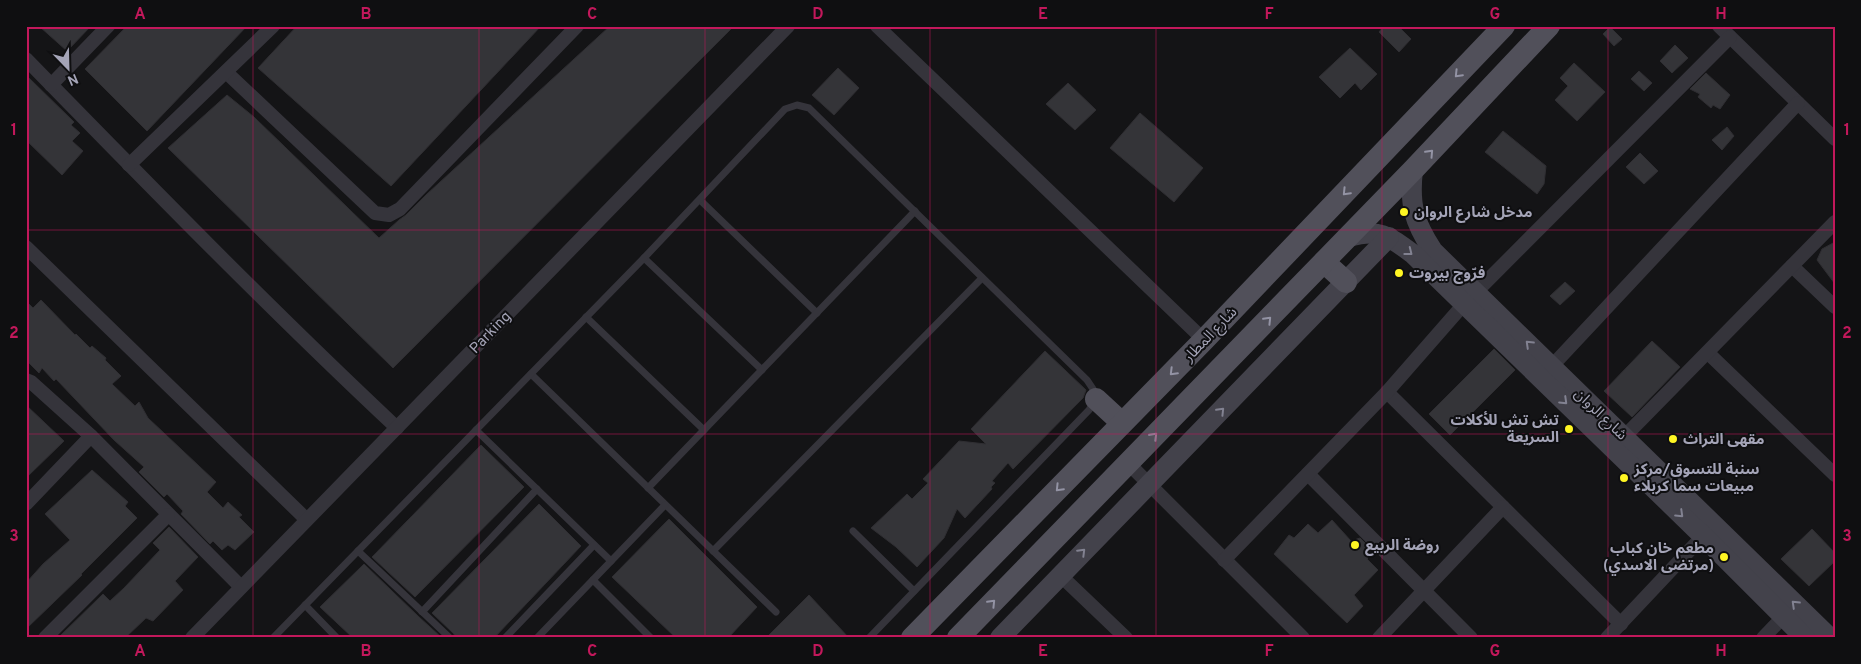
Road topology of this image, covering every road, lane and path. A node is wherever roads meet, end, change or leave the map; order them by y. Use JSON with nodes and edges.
{"nodes":[{"id":1,"x":108,"y":26,"type":"edge"},
{"id":2,"x":272,"y":26,"type":"edge"},
{"id":3,"x":577,"y":26,"type":"edge"},
{"id":4,"x":788,"y":26,"type":"edge"},
{"id":5,"x":877,"y":26,"type":"edge"},
{"id":6,"x":1485,"y":26,"type":"edge"},
{"id":7,"x":1504,"y":26,"type":"edge"},
{"id":8,"x":1549,"y":26,"type":"edge"},
{"id":9,"x":1719,"y":26,"type":"edge"},
{"id":10,"x":1730,"y":37,"type":"junction"},
{"id":11,"x":1479,"y":53,"type":"junction"},
{"id":12,"x":26,"y":59,"type":"edge"},
{"id":13,"x":226,"y":72,"type":"junction"},
{"id":14,"x":51,"y":85,"type":"junction"},
{"id":15,"x":1798,"y":103,"type":"junction"},
{"id":16,"x":1835,"y":139,"type":"edge"},
{"id":17,"x":129,"y":165,"type":"junction"},
{"id":18,"x":1413,"y":170,"type":"junction"},
{"id":19,"x":700,"y":200,"type":"junction"},
{"id":20,"x":914,"y":212,"type":"junction"},
{"id":21,"x":1835,"y":222,"type":"edge"},
{"id":22,"x":1349,"y":237,"type":"junction"},
{"id":23,"x":1389,"y":237,"type":"junction"},
{"id":24,"x":26,"y":247,"type":"edge"},
{"id":25,"x":644,"y":258,"type":"junction"},
{"id":26,"x":1324,"y":262,"type":"junction"},
{"id":27,"x":1792,"y":266,"type":"junction"},
{"id":28,"x":982,"y":278,"type":"junction"},
{"id":29,"x":1346,"y":282,"type":"junction"},
{"id":30,"x":1470,"y":298,"type":"junction"},
{"id":31,"x":1835,"y":307,"type":"edge"},
{"id":32,"x":817,"y":313,"type":"junction"},
{"id":33,"x":586,"y":318,"type":"junction"},
{"id":34,"x":1204,"y":340,"type":"junction"},
{"id":35,"x":1708,"y":353,"type":"junction"},
{"id":36,"x":1552,"y":366,"type":"junction"},
{"id":37,"x":762,"y":370,"type":"junction"},
{"id":38,"x":531,"y":374,"type":"junction"},
{"id":39,"x":26,"y":380,"type":"edge"},
{"id":40,"x":1387,"y":392,"type":"junction"},
{"id":41,"x":1096,"y":399,"type":"junction"},
{"id":42,"x":1122,"y":423,"type":"junction"},
{"id":43,"x":397,"y":428,"type":"junction"},
{"id":44,"x":476,"y":430,"type":"junction"},
{"id":45,"x":704,"y":430,"type":"junction"},
{"id":46,"x":92,"y":436,"type":"junction"},
{"id":47,"x":1624,"y":437,"type":"junction"},
{"id":48,"x":1128,"y":463,"type":"junction"},
{"id":49,"x":1308,"y":474,"type":"junction"},
{"id":50,"x":1835,"y":475,"type":"edge"},
{"id":51,"x":1149,"y":485,"type":"junction"},
{"id":52,"x":648,"y":488,"type":"junction"},
{"id":53,"x":537,"y":490,"type":"junction"},
{"id":54,"x":26,"y":504,"type":"edge"},
{"id":55,"x":666,"y":505,"type":"junction"},
{"id":56,"x":1503,"y":507,"type":"junction"},
{"id":57,"x":168,"y":514,"type":"junction"},
{"id":58,"x":306,"y":519,"type":"junction"},
{"id":59,"x":853,"y":531,"type":"dead end"},
{"id":60,"x":1703,"y":536,"type":"junction"},
{"id":61,"x":594,"y":545,"type":"junction"},
{"id":62,"x":358,"y":551,"type":"junction"},
{"id":63,"x":713,"y":551,"type":"junction"},
{"id":64,"x":1224,"y":560,"type":"junction"},
{"id":65,"x":611,"y":561,"type":"junction"},
{"id":66,"x":1060,"y":575,"type":"junction"},
{"id":67,"x":592,"y":580,"type":"junction"},
{"id":68,"x":241,"y":587,"type":"junction"},
{"id":69,"x":914,"y":591,"type":"junction"},
{"id":70,"x":1423,"y":592,"type":"junction"},
{"id":71,"x":305,"y":605,"type":"junction"},
{"id":72,"x":422,"y":612,"type":"junction"},
{"id":73,"x":776,"y":612,"type":"dead end"},
{"id":74,"x":1783,"y":617,"type":"junction"},
{"id":75,"x":1621,"y":624,"type":"junction"},
{"id":76,"x":45,"y":638,"type":"edge"},
{"id":77,"x":192,"y":638,"type":"edge"},
{"id":78,"x":273,"y":638,"type":"edge"},
{"id":79,"x":337,"y":638,"type":"edge"},
{"id":80,"x":450,"y":638,"type":"edge"},
{"id":81,"x":505,"y":638,"type":"edge"},
{"id":82,"x":537,"y":638,"type":"edge"},
{"id":83,"x":651,"y":638,"type":"edge"},
{"id":84,"x":869,"y":638,"type":"edge"},
{"id":85,"x":912,"y":638,"type":"edge"},
{"id":86,"x":958,"y":638,"type":"edge"},
{"id":87,"x":1000,"y":638,"type":"edge"},
{"id":88,"x":1126,"y":638,"type":"edge"},
{"id":89,"x":1303,"y":638,"type":"edge"},
{"id":90,"x":1379,"y":638,"type":"edge"},
{"id":91,"x":1471,"y":638,"type":"edge"},
{"id":92,"x":1607,"y":638,"type":"edge"},
{"id":93,"x":1763,"y":638,"type":"edge"},
{"id":94,"x":1805,"y":638,"type":"edge"},
{"id":95,"x":1830,"y":638,"type":"edge"}],
"edges":[{"from":1,"to":14,"type":"street"},
{"from":2,"to":13,"type":"street"},
{"from":3,"to":13,"type":"street"},
{"from":4,"to":43,"type":"street","name":"Parking"},
{"from":5,"to":34,"type":"street"},
{"from":6,"to":11,"type":"street"},
{"from":7,"to":11,"type":"main road","name":"شارع المطار"},
{"from":18,"to":8,"type":"main road","name":"شارع المطار","one_way":true},
{"from":9,"to":10,"type":"street"},
{"from":10,"to":15,"type":"street"},
{"from":10,"to":30,"type":"street"},
{"from":11,"to":34,"type":"main road","name":"شارع المطار","one_way":true},
{"from":12,"to":14,"type":"street"},
{"from":13,"to":17,"type":"street"},
{"from":14,"to":17,"type":"street"},
{"from":15,"to":16,"type":"street"},
{"from":15,"to":36,"type":"street"},
{"from":17,"to":43,"type":"street"},
{"from":18,"to":22,"type":"main road","name":"شارع المطار"},
{"from":18,"to":30,"type":"street","name":"شارع الروان"},
{"from":19,"to":20,"type":"lane"},
{"from":19,"to":25,"type":"lane"},
{"from":19,"to":32,"type":"lane"},
{"from":20,"to":28,"type":"lane"},
{"from":20,"to":32,"type":"lane"},
{"from":21,"to":27,"type":"street"},
{"from":22,"to":23,"type":"street","name":"شارع الروان"},
{"from":22,"to":26,"type":"main road","name":"شارع المطار"},
{"from":23,"to":29,"type":"street"},
{"from":23,"to":30,"type":"street","name":"شارع الروان","one_way":true},
{"from":24,"to":58,"type":"street"},
{"from":25,"to":33,"type":"lane"},
{"from":25,"to":37,"type":"lane"},
{"from":26,"to":29,"type":"main road"},
{"from":48,"to":26,"type":"main road","name":"شارع المطار","one_way":true},
{"from":27,"to":31,"type":"street"},
{"from":27,"to":35,"type":"street"},
{"from":28,"to":41,"type":"lane"},
{"from":28,"to":63,"type":"lane"},
{"from":51,"to":29,"type":"street","one_way":true},
{"from":36,"to":30,"type":"street","name":"شارع الروان","one_way":true},
{"from":30,"to":40,"type":"street"},
{"from":30,"to":60,"type":"street","name":"شارع الروان","one_way":true},
{"from":32,"to":37,"type":"lane"},
{"from":33,"to":38,"type":"lane"},
{"from":33,"to":45,"type":"lane"},
{"from":34,"to":42,"type":"main road","name":"شارع المطار","one_way":true},
{"from":35,"to":47,"type":"street"},
{"from":35,"to":50,"type":"street"},
{"from":36,"to":47,"type":"street","name":"شارع الروان"},
{"from":37,"to":45,"type":"lane"},
{"from":38,"to":44,"type":"lane"},
{"from":38,"to":52,"type":"lane"},
{"from":39,"to":46,"type":"street"},
{"from":40,"to":49,"type":"street"},
{"from":40,"to":56,"type":"street"},
{"from":41,"to":42,"type":"main road"},
{"from":41,"to":69,"type":"lane"},
{"from":42,"to":85,"type":"main road","name":"شارع المطار","one_way":true},
{"from":43,"to":58,"type":"street","name":"Parking"},
{"from":44,"to":53,"type":"lane"},
{"from":44,"to":62,"type":"lane"},
{"from":45,"to":52,"type":"lane"},
{"from":46,"to":54,"type":"street"},
{"from":46,"to":57,"type":"street"},
{"from":95,"to":47,"type":"street","name":"شارع الروان","one_way":true},
{"from":48,"to":51,"type":"street"},
{"from":86,"to":48,"type":"main road","name":"شارع المطار","one_way":true},
{"from":49,"to":64,"type":"street"},
{"from":49,"to":70,"type":"street"},
{"from":51,"to":64,"type":"street"},
{"from":66,"to":51,"type":"street","one_way":true},
{"from":52,"to":55,"type":"lane"},
{"from":53,"to":61,"type":"lane"},
{"from":53,"to":72,"type":"lane"},
{"from":55,"to":63,"type":"lane"},
{"from":55,"to":65,"type":"lane"},
{"from":56,"to":70,"type":"street"},
{"from":56,"to":75,"type":"street"},
{"from":57,"to":68,"type":"street"},
{"from":57,"to":76,"type":"street"},
{"from":58,"to":68,"type":"street","name":"Parking"},
{"from":59,"to":69,"type":"lane"},
{"from":60,"to":74,"type":"street","name":"شارع الروان"},
{"from":60,"to":75,"type":"street"},
{"from":61,"to":65,"type":"lane"},
{"from":61,"to":81,"type":"lane"},
{"from":62,"to":71,"type":"lane"},
{"from":62,"to":72,"type":"lane"},
{"from":63,"to":73,"type":"lane"},
{"from":64,"to":89,"type":"street"},
{"from":65,"to":67,"type":"lane"},
{"from":66,"to":87,"type":"street"},
{"from":66,"to":88,"type":"street"},
{"from":67,"to":82,"type":"lane"},
{"from":67,"to":83,"type":"lane"},
{"from":68,"to":77,"type":"street","name":"Parking"},
{"from":69,"to":84,"type":"lane"},
{"from":70,"to":90,"type":"street"},
{"from":70,"to":91,"type":"street"},
{"from":71,"to":78,"type":"lane"},
{"from":71,"to":79,"type":"lane"},
{"from":72,"to":80,"type":"lane"},
{"from":74,"to":93,"type":"street"},
{"from":74,"to":94,"type":"street","name":"شارع الروان"},
{"from":75,"to":92,"type":"street"}]}
